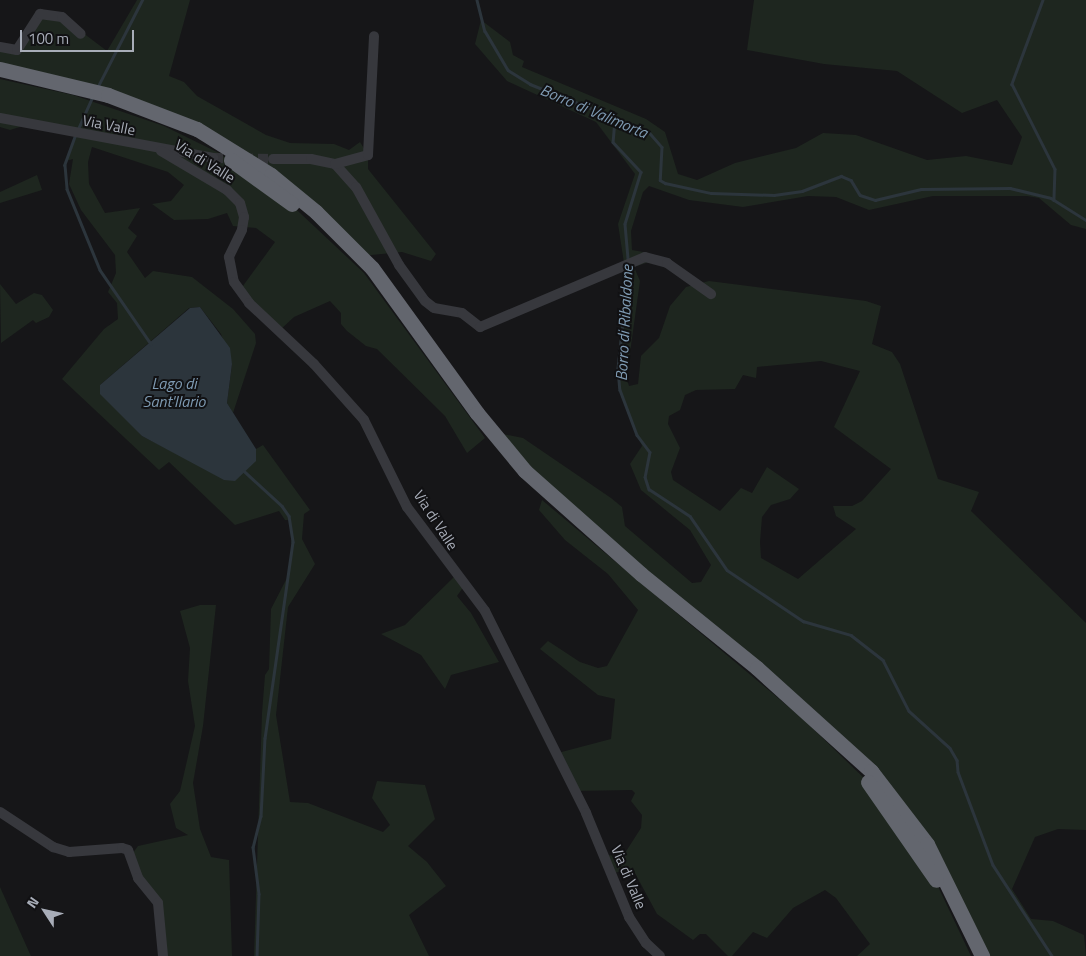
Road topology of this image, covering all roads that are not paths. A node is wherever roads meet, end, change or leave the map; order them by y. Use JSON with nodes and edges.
{"nodes":[{"id":1,"x":81,"y":34,"type":"dead end"},
{"id":2,"x":374,"y":36,"type":"dead end"},
{"id":3,"x":0,"y":47,"type":"edge"},
{"id":4,"x":0,"y":69,"type":"edge"},
{"id":5,"x":0,"y":79,"type":"edge"},
{"id":6,"x":0,"y":118,"type":"edge"},
{"id":7,"x":161,"y":151,"type":"junction"},
{"id":8,"x":213,"y":158,"type":"tunnel mouth"},
{"id":9,"x":273,"y":159,"type":"tunnel mouth"},
{"id":10,"x":335,"y":164,"type":"junction"},
{"id":11,"x":712,"y":294,"type":"dead end"},
{"id":12,"x":0,"y":812,"type":"edge"},
{"id":13,"x":163,"y":956,"type":"edge"},
{"id":14,"x":660,"y":956,"type":"edge"},
{"id":15,"x":971,"y":956,"type":"edge"},
{"id":16,"x":982,"y":956,"type":"edge"}],
"edges":[{"from":1,"to":3,"type":"street"},
{"from":2,"to":10,"type":"street"},
{"from":4,"to":16,"type":"highway"},
{"from":5,"to":15,"type":"highway"},
{"from":6,"to":7,"type":"street","name":"Via Valle"},
{"from":7,"to":8,"type":"street","name":"Via Valle"},
{"from":7,"to":14,"type":"street","name":"Via di Valle"},
{"from":9,"to":10,"type":"street"},
{"from":10,"to":11,"type":"street"},
{"from":12,"to":13,"type":"street"}]}
